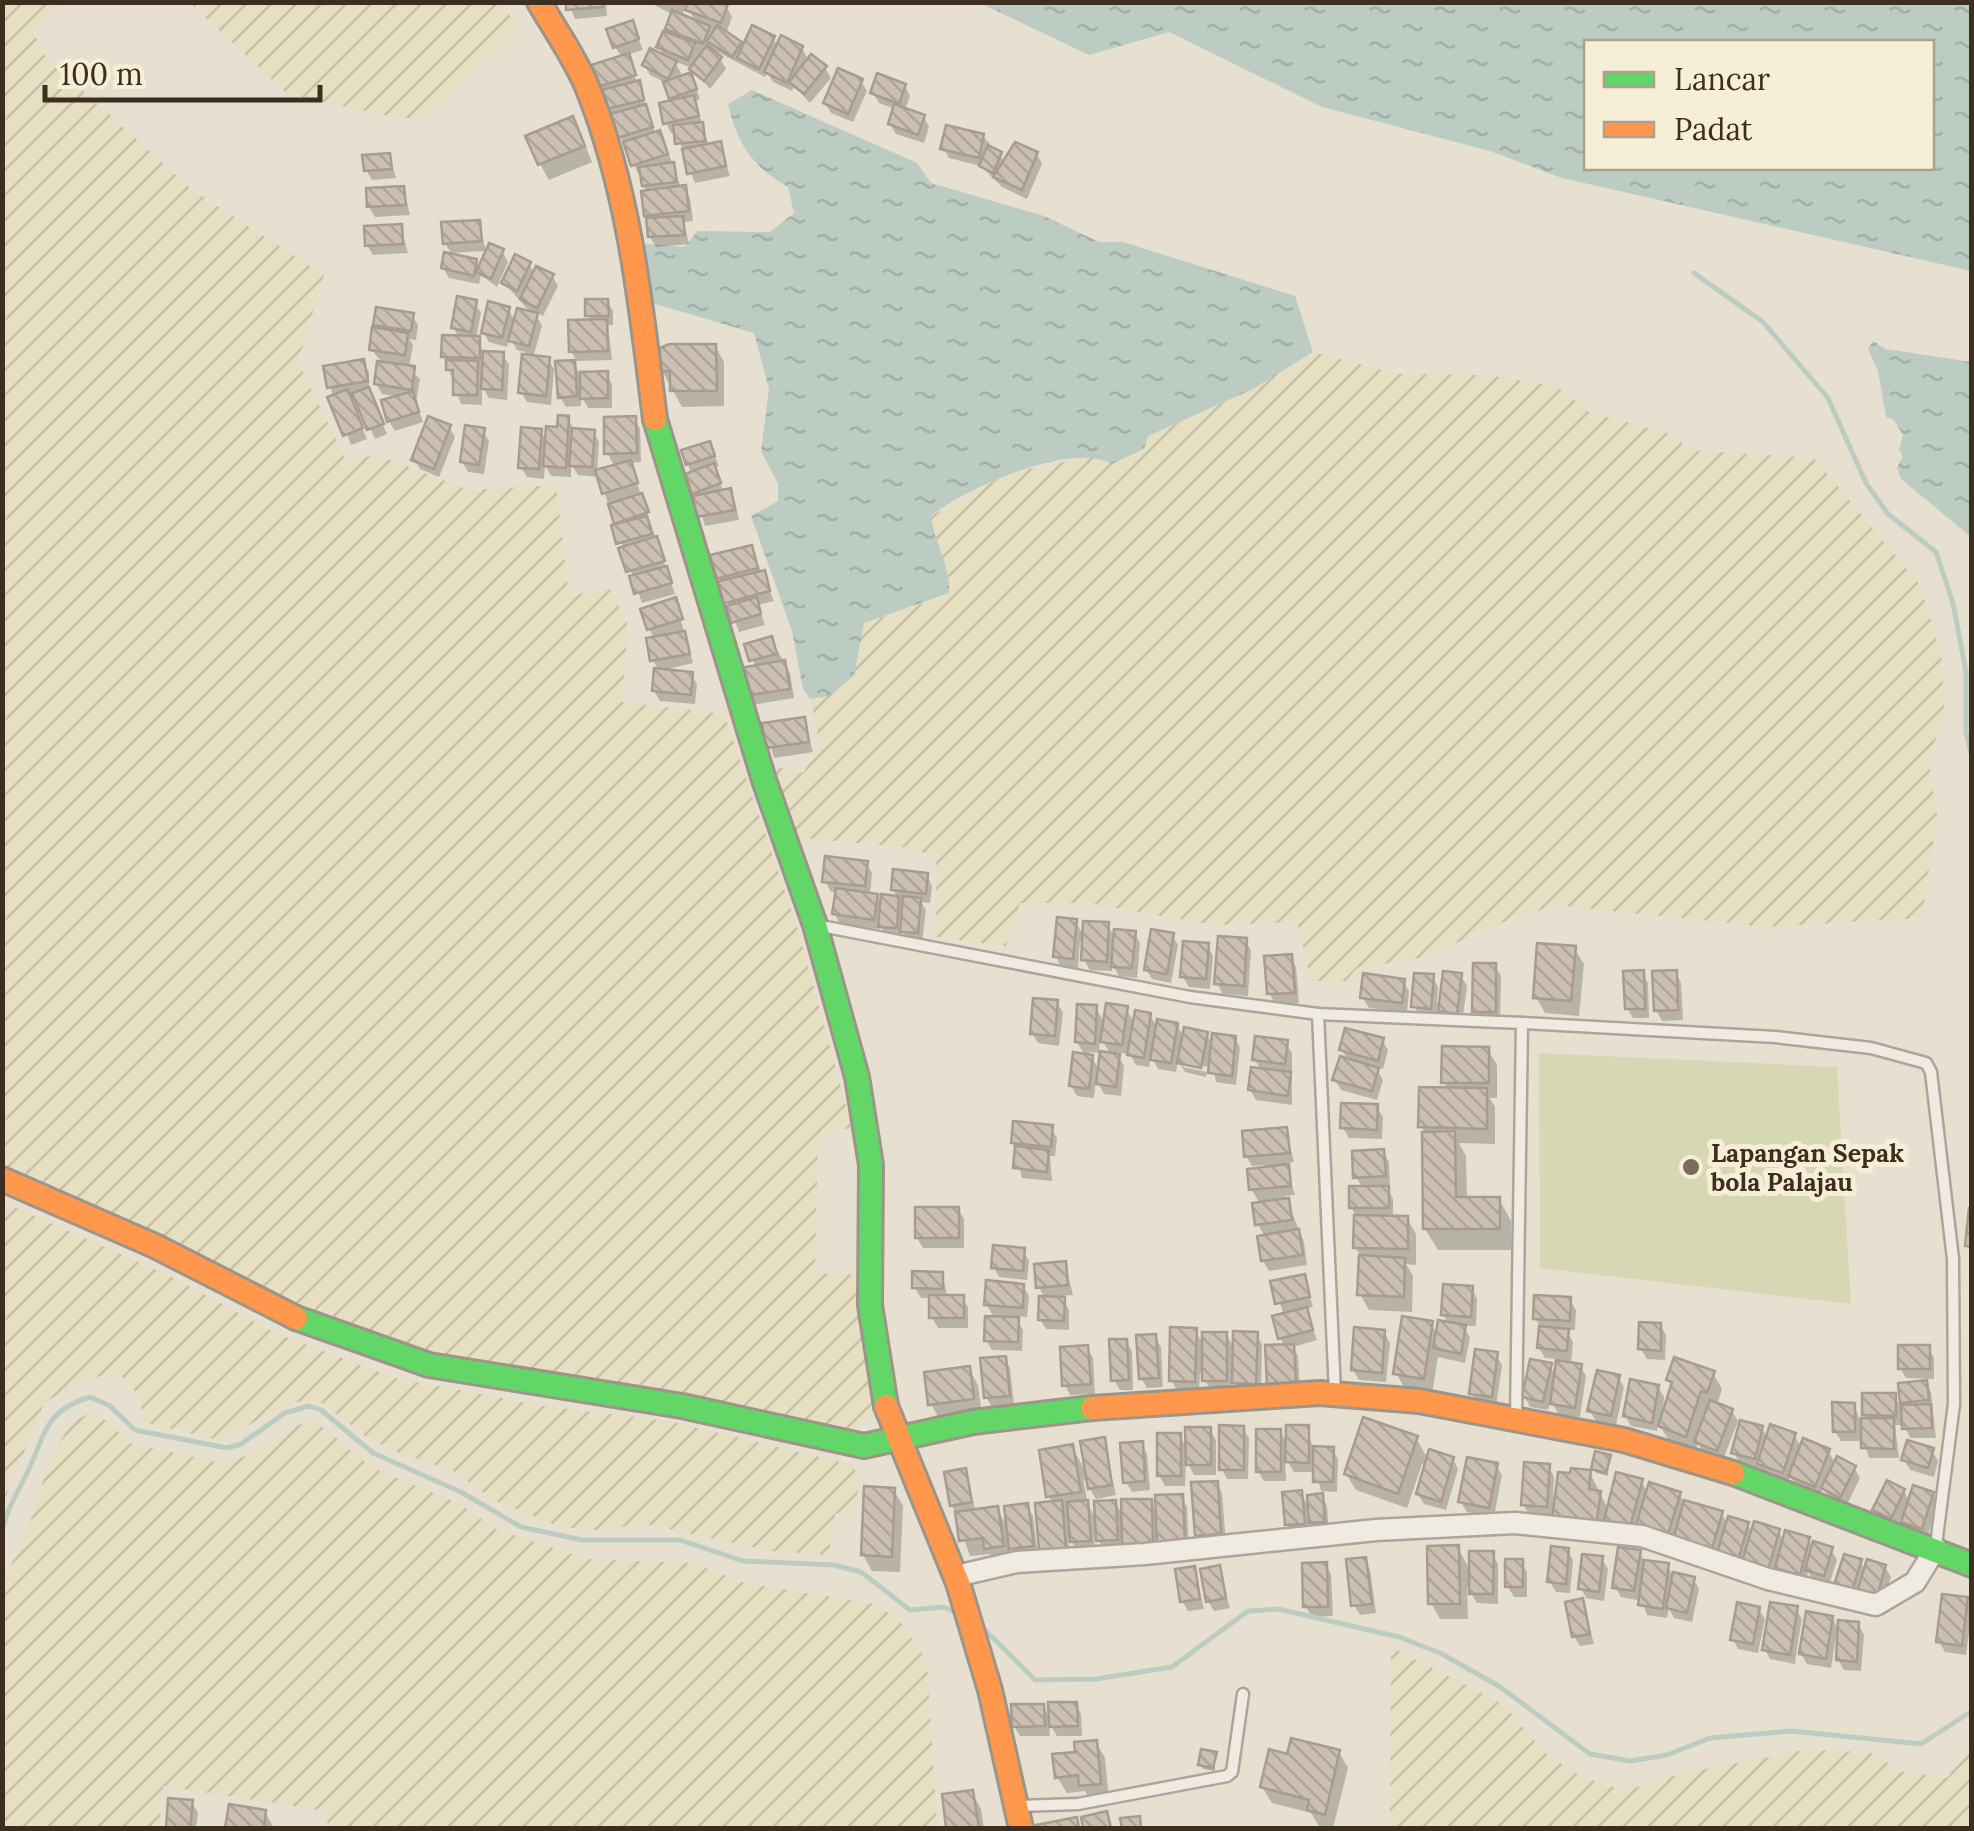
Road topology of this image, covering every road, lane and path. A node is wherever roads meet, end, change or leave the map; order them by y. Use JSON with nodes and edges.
{"nodes":[{"id":1,"x":539,"y":2,"type":"edge"},
{"id":2,"x":815,"y":925,"type":"junction"},
{"id":3,"x":1318,"y":1014,"type":"junction"},
{"id":4,"x":1522,"y":1023,"type":"junction"},
{"id":5,"x":2,"y":1179,"type":"edge"},
{"id":6,"x":1334,"y":1394,"type":"junction"},
{"id":7,"x":1516,"y":1418,"type":"junction"},
{"id":8,"x":897,"y":1438,"type":"junction"},
{"id":9,"x":1936,"y":1548,"type":"junction"},
{"id":10,"x":1972,"y":1565,"type":"edge"},
{"id":11,"x":957,"y":1579,"type":"junction"},
{"id":12,"x":1243,"y":1694,"type":"dead end"},
{"id":13,"x":1019,"y":1817,"type":"edge"}],
"edges":[{"from":1,"to":2,"type":"street"},
{"from":2,"to":3,"type":"lane"},
{"from":2,"to":8,"type":"street"},
{"from":3,"to":4,"type":"lane"},
{"from":3,"to":6,"type":"lane"},
{"from":4,"to":7,"type":"lane"},
{"from":4,"to":9,"type":"lane"},
{"from":5,"to":8,"type":"street"},
{"from":6,"to":7,"type":"street"},
{"from":6,"to":8,"type":"street"},
{"from":7,"to":9,"type":"street"},
{"from":8,"to":11,"type":"street"},
{"from":9,"to":10,"type":"street"},
{"from":9,"to":11,"type":"street"},
{"from":11,"to":13,"type":"street"},
{"from":12,"to":13,"type":"lane"}]}
